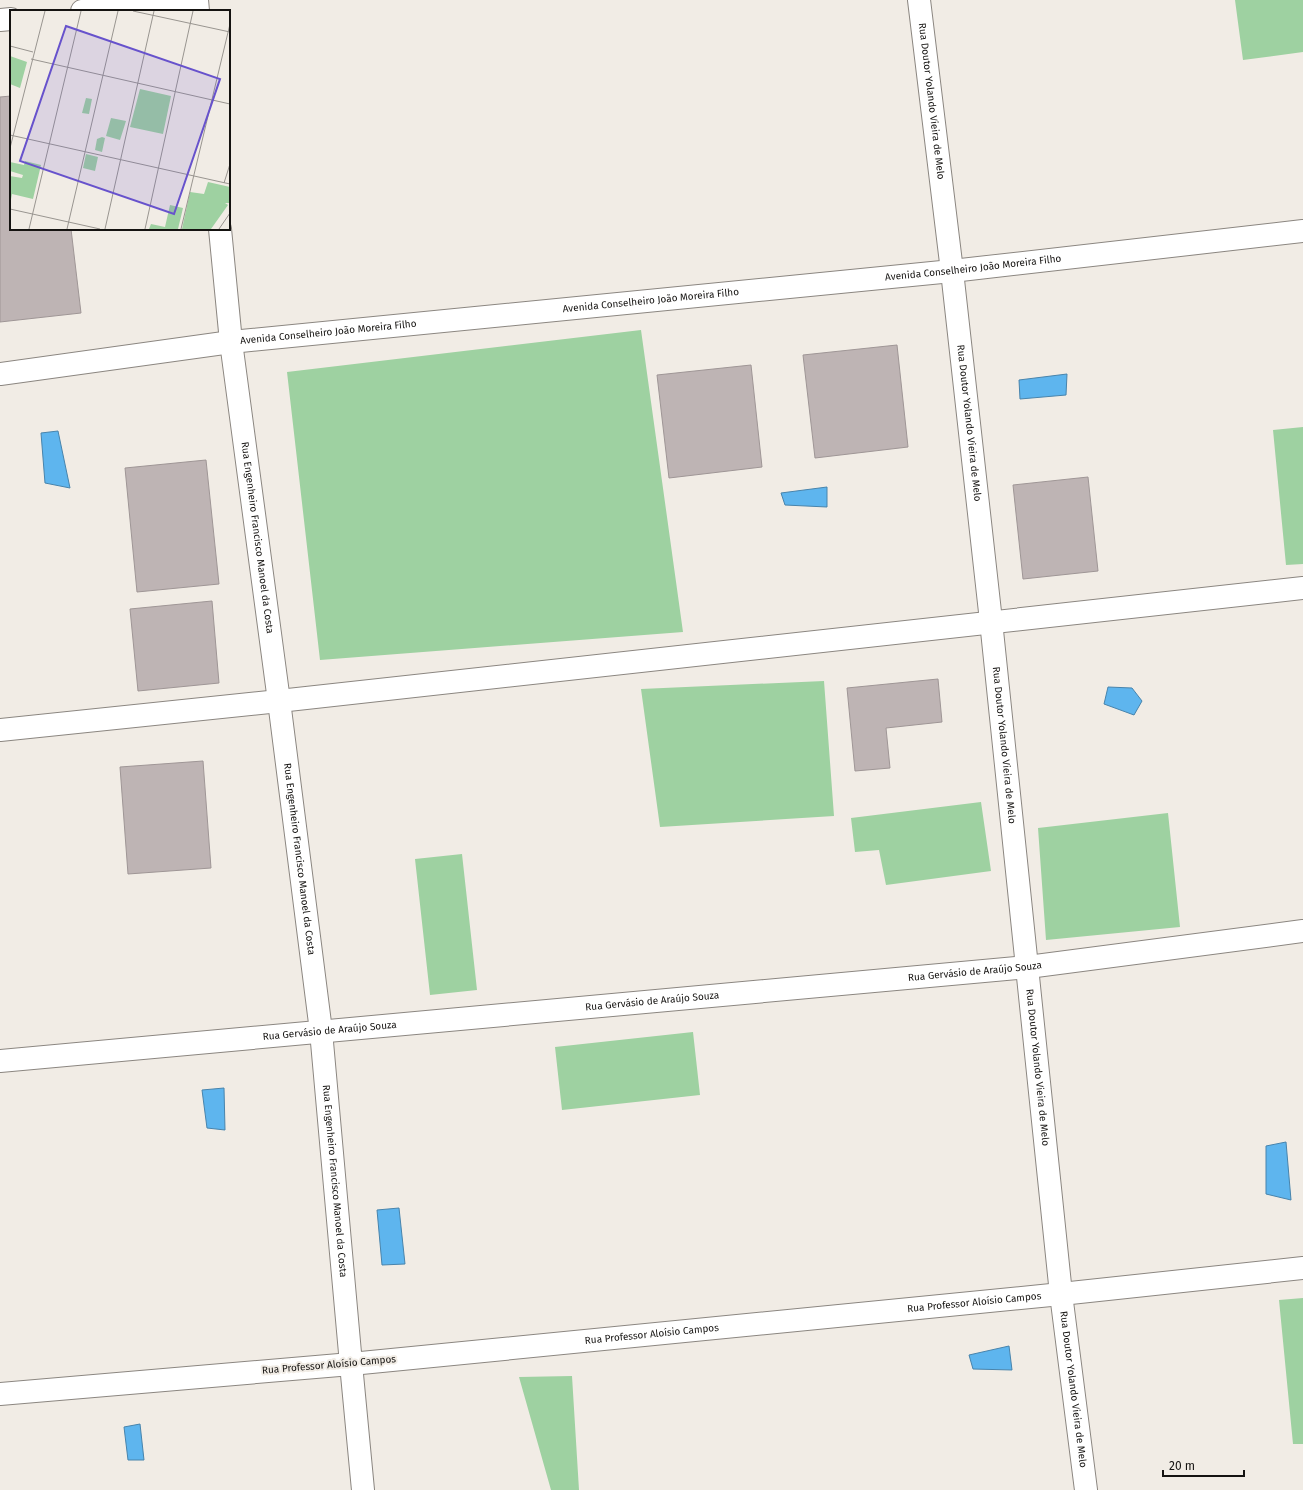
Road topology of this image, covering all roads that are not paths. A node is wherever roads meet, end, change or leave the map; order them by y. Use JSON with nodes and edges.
{"nodes":[{"id":1,"x":182,"y":0,"type":"edge"},
{"id":2,"x":197,"y":0,"type":"edge"},
{"id":3,"x":919,"y":0,"type":"edge"},
{"id":4,"x":91,"y":10,"type":"edge"},
{"id":5,"x":198,"y":10,"type":"edge"},
{"id":6,"x":10,"y":19,"type":"edge"},
{"id":7,"x":0,"y":20,"type":"edge"},
{"id":8,"x":220,"y":230,"type":"edge"},
{"id":9,"x":1303,"y":231,"type":"edge"},
{"id":10,"x":952,"y":271,"type":"junction"},
{"id":11,"x":231,"y":342,"type":"junction"},
{"id":12,"x":0,"y":374,"type":"edge"},
{"id":13,"x":1303,"y":588,"type":"edge"},
{"id":14,"x":991,"y":621,"type":"junction"},
{"id":15,"x":280,"y":701,"type":"junction"},
{"id":16,"x":0,"y":730,"type":"edge"},
{"id":17,"x":1303,"y":931,"type":"edge"},
{"id":18,"x":1028,"y":967,"type":"junction"},
{"id":19,"x":321,"y":1031,"type":"junction"},
{"id":20,"x":0,"y":1061,"type":"edge"},
{"id":21,"x":1303,"y":1268,"type":"edge"},
{"id":22,"x":1061,"y":1294,"type":"junction"},
{"id":23,"x":351,"y":1364,"type":"junction"},
{"id":24,"x":0,"y":1394,"type":"edge"},
{"id":25,"x":363,"y":1490,"type":"edge"},
{"id":26,"x":1086,"y":1490,"type":"edge"}],
"edges":[{"from":1,"to":4,"type":"street"},
{"from":2,"to":5,"type":"street"},
{"from":3,"to":10,"type":"street","name":"Rua Doutor Yolando Vieira de Melo"},
{"from":6,"to":7,"type":"street"},
{"from":8,"to":11,"type":"street","name":"Rua Engenheiro Francisco Manoel da Costa"},
{"from":9,"to":10,"type":"street","name":"Avenida Conselheiro João Moreira Filho"},
{"from":10,"to":11,"type":"street","name":"Avenida Conselheiro João Moreira Filho"},
{"from":10,"to":14,"type":"street","name":"Rua Doutor Yolando Vieira de Melo"},
{"from":11,"to":12,"type":"street","name":"Avenida Conselheiro João Moreira Filho"},
{"from":11,"to":15,"type":"street","name":"Rua Engenheiro Francisco Manoel da Costa"},
{"from":13,"to":14,"type":"street"},
{"from":14,"to":15,"type":"street"},
{"from":14,"to":18,"type":"street","name":"Rua Doutor Yolando Vieira de Melo"},
{"from":15,"to":16,"type":"street"},
{"from":15,"to":19,"type":"street","name":"Rua Engenheiro Francisco Manoel da Costa"},
{"from":17,"to":18,"type":"street","name":"Rua Gervásio de Araújo Souza"},
{"from":18,"to":19,"type":"street","name":"Rua Gervásio de Araújo Souza"},
{"from":18,"to":22,"type":"street","name":"Rua Doutor Yolando Vieira de Melo"},
{"from":19,"to":20,"type":"street","name":"Rua Gervásio de Araújo Souza"},
{"from":19,"to":23,"type":"street","name":"Rua Engenheiro Francisco Manoel da Costa"},
{"from":21,"to":22,"type":"street","name":"Rua Professor Aloísio Campos"},
{"from":22,"to":23,"type":"street","name":"Rua Professor Aloísio Campos"},
{"from":22,"to":26,"type":"street","name":"Rua Doutor Yolando Vieira de Melo"},
{"from":23,"to":24,"type":"street","name":"Rua Professor Aloísio Campos"},
{"from":23,"to":25,"type":"street","name":"Rua Engenheiro Francisco Manoel da Costa"}]}
